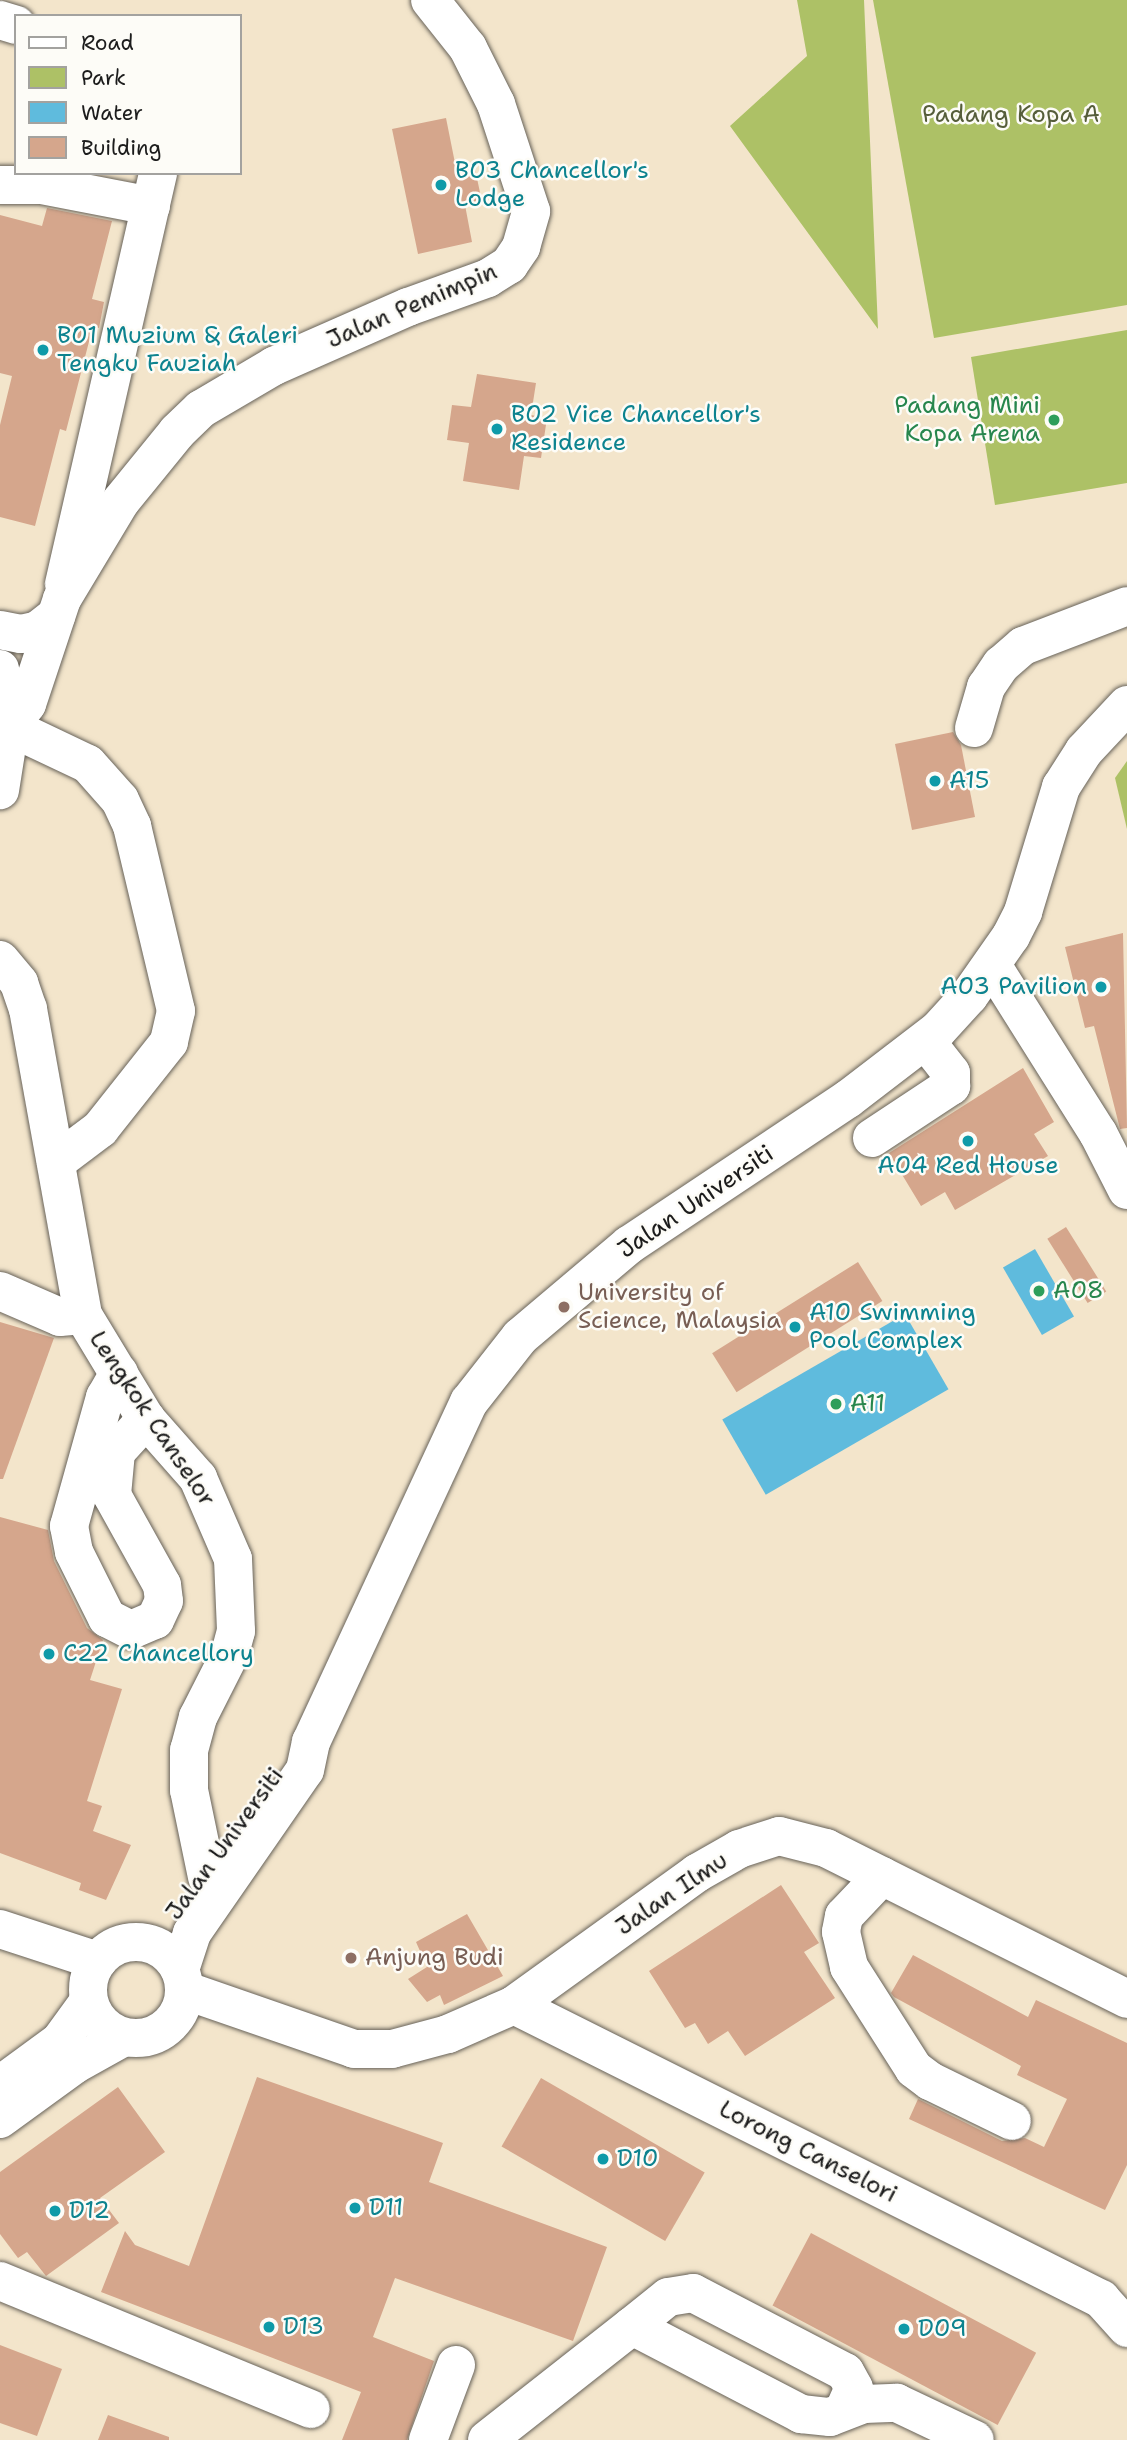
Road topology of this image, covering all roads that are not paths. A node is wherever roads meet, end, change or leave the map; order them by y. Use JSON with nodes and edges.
{"nodes":[{"id":1,"x":430,"y":0,"type":"edge"},
{"id":2,"x":0,"y":185,"type":"edge"},
{"id":3,"x":155,"y":189,"type":"edge"},
{"id":4,"x":1127,"y":606,"type":"edge"},
{"id":5,"x":59,"y":608,"type":"junction"},
{"id":6,"x":0,"y":630,"type":"edge"},
{"id":7,"x":0,"y":669,"type":"edge"},
{"id":8,"x":1127,"y":705,"type":"edge"},
{"id":9,"x":10,"y":727,"type":"junction"},
{"id":10,"x":974,"y":728,"type":"dead end"},
{"id":11,"x":0,"y":790,"type":"edge"},
{"id":12,"x":0,"y":960,"type":"edge"},
{"id":13,"x":992,"y":965,"type":"junction"},
{"id":14,"x":926,"y":1041,"type":"junction"},
{"id":15,"x":872,"y":1138,"type":"dead end"},
{"id":16,"x":56,"y":1162,"type":"junction"},
{"id":17,"x":1127,"y":1190,"type":"edge"},
{"id":18,"x":0,"y":1291,"type":"edge"},
{"id":19,"x":83,"y":1315,"type":"junction"},
{"id":20,"x":119,"y":1373,"type":"junction"},
{"id":21,"x":146,"y":1419,"type":"junction"},
{"id":22,"x":112,"y":1495,"type":"junction"},
{"id":23,"x":70,"y":1515,"type":"junction"},
{"id":24,"x":311,"y":1742,"type":"junction"},
{"id":25,"x":882,"y":1876,"type":"junction"},
{"id":26,"x":207,"y":1877,"type":"junction"},
{"id":27,"x":0,"y":1929,"type":"edge"},
{"id":28,"x":136,"y":1942,"type":"junction"},
{"id":29,"x":98,"y":1961,"type":"junction"},
{"id":30,"x":179,"y":1994,"type":"junction"},
{"id":31,"x":1127,"y":1999,"type":"edge"},
{"id":32,"x":89,"y":2001,"type":"junction"},
{"id":33,"x":514,"y":2005,"type":"junction"},
{"id":34,"x":124,"y":2037,"type":"junction"},
{"id":35,"x":0,"y":2085,"type":"edge"},
{"id":36,"x":0,"y":2119,"type":"edge"},
{"id":37,"x":1012,"y":2121,"type":"dead end"},
{"id":38,"x":0,"y":2281,"type":"edge"},
{"id":39,"x":1114,"y":2298,"type":"edge"},
{"id":40,"x":632,"y":2326,"type":"junction"},
{"id":41,"x":1127,"y":2328,"type":"edge"},
{"id":42,"x":456,"y":2365,"type":"dead end"},
{"id":43,"x":312,"y":2409,"type":"dead end"},
{"id":44,"x":844,"y":2410,"type":"junction"},
{"id":45,"x":428,"y":2440,"type":"edge"},
{"id":46,"x":487,"y":2440,"type":"edge"},
{"id":47,"x":975,"y":2440,"type":"edge"}],
"edges":[{"from":1,"to":5,"type":"street","name":"Jalan Pemimpin"},
{"from":2,"to":3,"type":"street"},
{"from":3,"to":5,"type":"street"},
{"from":4,"to":10,"type":"street"},
{"from":5,"to":6,"type":"street"},
{"from":5,"to":9,"type":"street","name":"Jalan Pemimpin"},
{"from":7,"to":9,"type":"street"},
{"from":8,"to":13,"type":"street","name":"Jalan Universiti"},
{"from":9,"to":11,"type":"street"},
{"from":9,"to":16,"type":"street"},
{"from":12,"to":16,"type":"street","name":"Lengkok Canselor"},
{"from":13,"to":14,"type":"street","name":"Jalan Universiti"},
{"from":13,"to":17,"type":"street"},
{"from":14,"to":15,"type":"street"},
{"from":14,"to":24,"type":"street","name":"Jalan Universiti"},
{"from":16,"to":19,"type":"street","name":"Lengkok Canselor"},
{"from":18,"to":19,"type":"street"},
{"from":19,"to":20,"type":"street","name":"Lengkok Canselor"},
{"from":20,"to":21,"type":"street","name":"Lengkok Canselor"},
{"from":20,"to":23,"type":"street"},
{"from":21,"to":22,"type":"street"},
{"from":21,"to":26,"type":"street","name":"Lengkok Canselor"},
{"from":22,"to":23,"type":"street"},
{"from":22,"to":23,"type":"street"},
{"from":24,"to":26,"type":"street","name":"Jalan Universiti"},
{"from":24,"to":30,"type":"street","name":"Jalan Universiti"},
{"from":25,"to":31,"type":"street","name":"Jalan Ilmu"},
{"from":25,"to":33,"type":"street","name":"Jalan Ilmu"},
{"from":25,"to":37,"type":"street"},
{"from":26,"to":28,"type":"street","name":"Jalan Universiti"},
{"from":27,"to":29,"type":"street"},
{"from":28,"to":29,"type":"street"},
{"from":28,"to":30,"type":"street"},
{"from":29,"to":32,"type":"street"},
{"from":30,"to":33,"type":"street","name":"Jalan Ilmu"},
{"from":30,"to":34,"type":"street"},
{"from":32,"to":34,"type":"street"},
{"from":32,"to":35,"type":"street"},
{"from":33,"to":39,"type":"street","name":"Lorong Canselori"},
{"from":34,"to":36,"type":"street"},
{"from":38,"to":43,"type":"street"},
{"from":39,"to":41,"type":"street","name":"Lorong Canselori"},
{"from":40,"to":44,"type":"street"},
{"from":40,"to":44,"type":"street"},
{"from":40,"to":46,"type":"street"},
{"from":42,"to":45,"type":"street"},
{"from":44,"to":47,"type":"street"}]}
